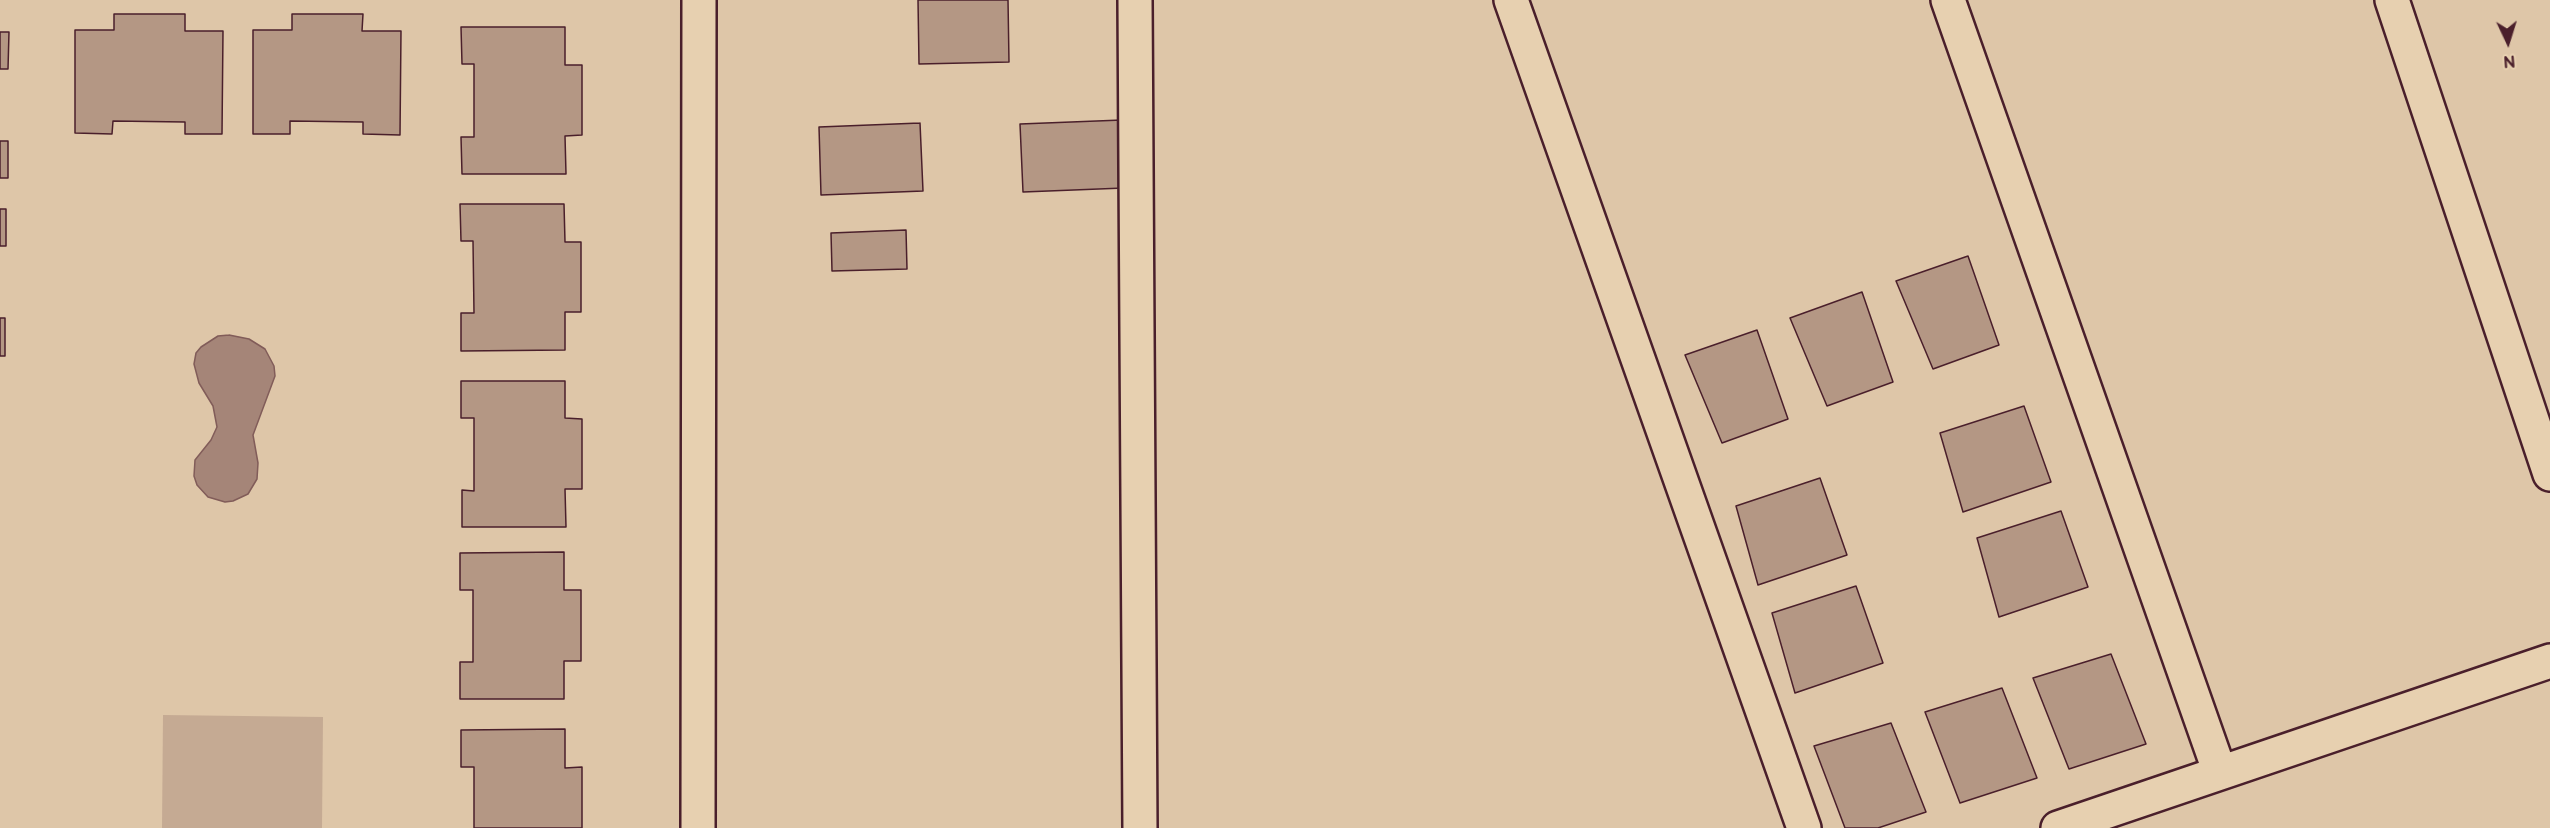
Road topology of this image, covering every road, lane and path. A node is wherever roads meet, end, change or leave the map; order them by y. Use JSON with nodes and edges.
{"nodes":[{"id":1,"x":699,"y":0,"type":"edge"},
{"id":2,"x":1135,"y":0,"type":"edge"},
{"id":3,"x":1511,"y":0,"type":"edge"},
{"id":4,"x":1948,"y":0,"type":"edge"},
{"id":5,"x":2392,"y":0,"type":"edge"},
{"id":6,"x":2550,"y":474,"type":"edge"},
{"id":7,"x":2550,"y":661,"type":"edge"},
{"id":8,"x":2220,"y":773,"type":"junction"},
{"id":9,"x":698,"y":828,"type":"edge"},
{"id":10,"x":1140,"y":828,"type":"edge"},
{"id":11,"x":1804,"y":828,"type":"edge"},
{"id":12,"x":2058,"y":828,"type":"edge"}],
"edges":[{"from":1,"to":9,"type":"street"},
{"from":2,"to":10,"type":"street"},
{"from":3,"to":11,"type":"street"},
{"from":4,"to":8,"type":"street"},
{"from":5,"to":6,"type":"street"},
{"from":7,"to":8,"type":"street"},
{"from":8,"to":12,"type":"street"}]}
